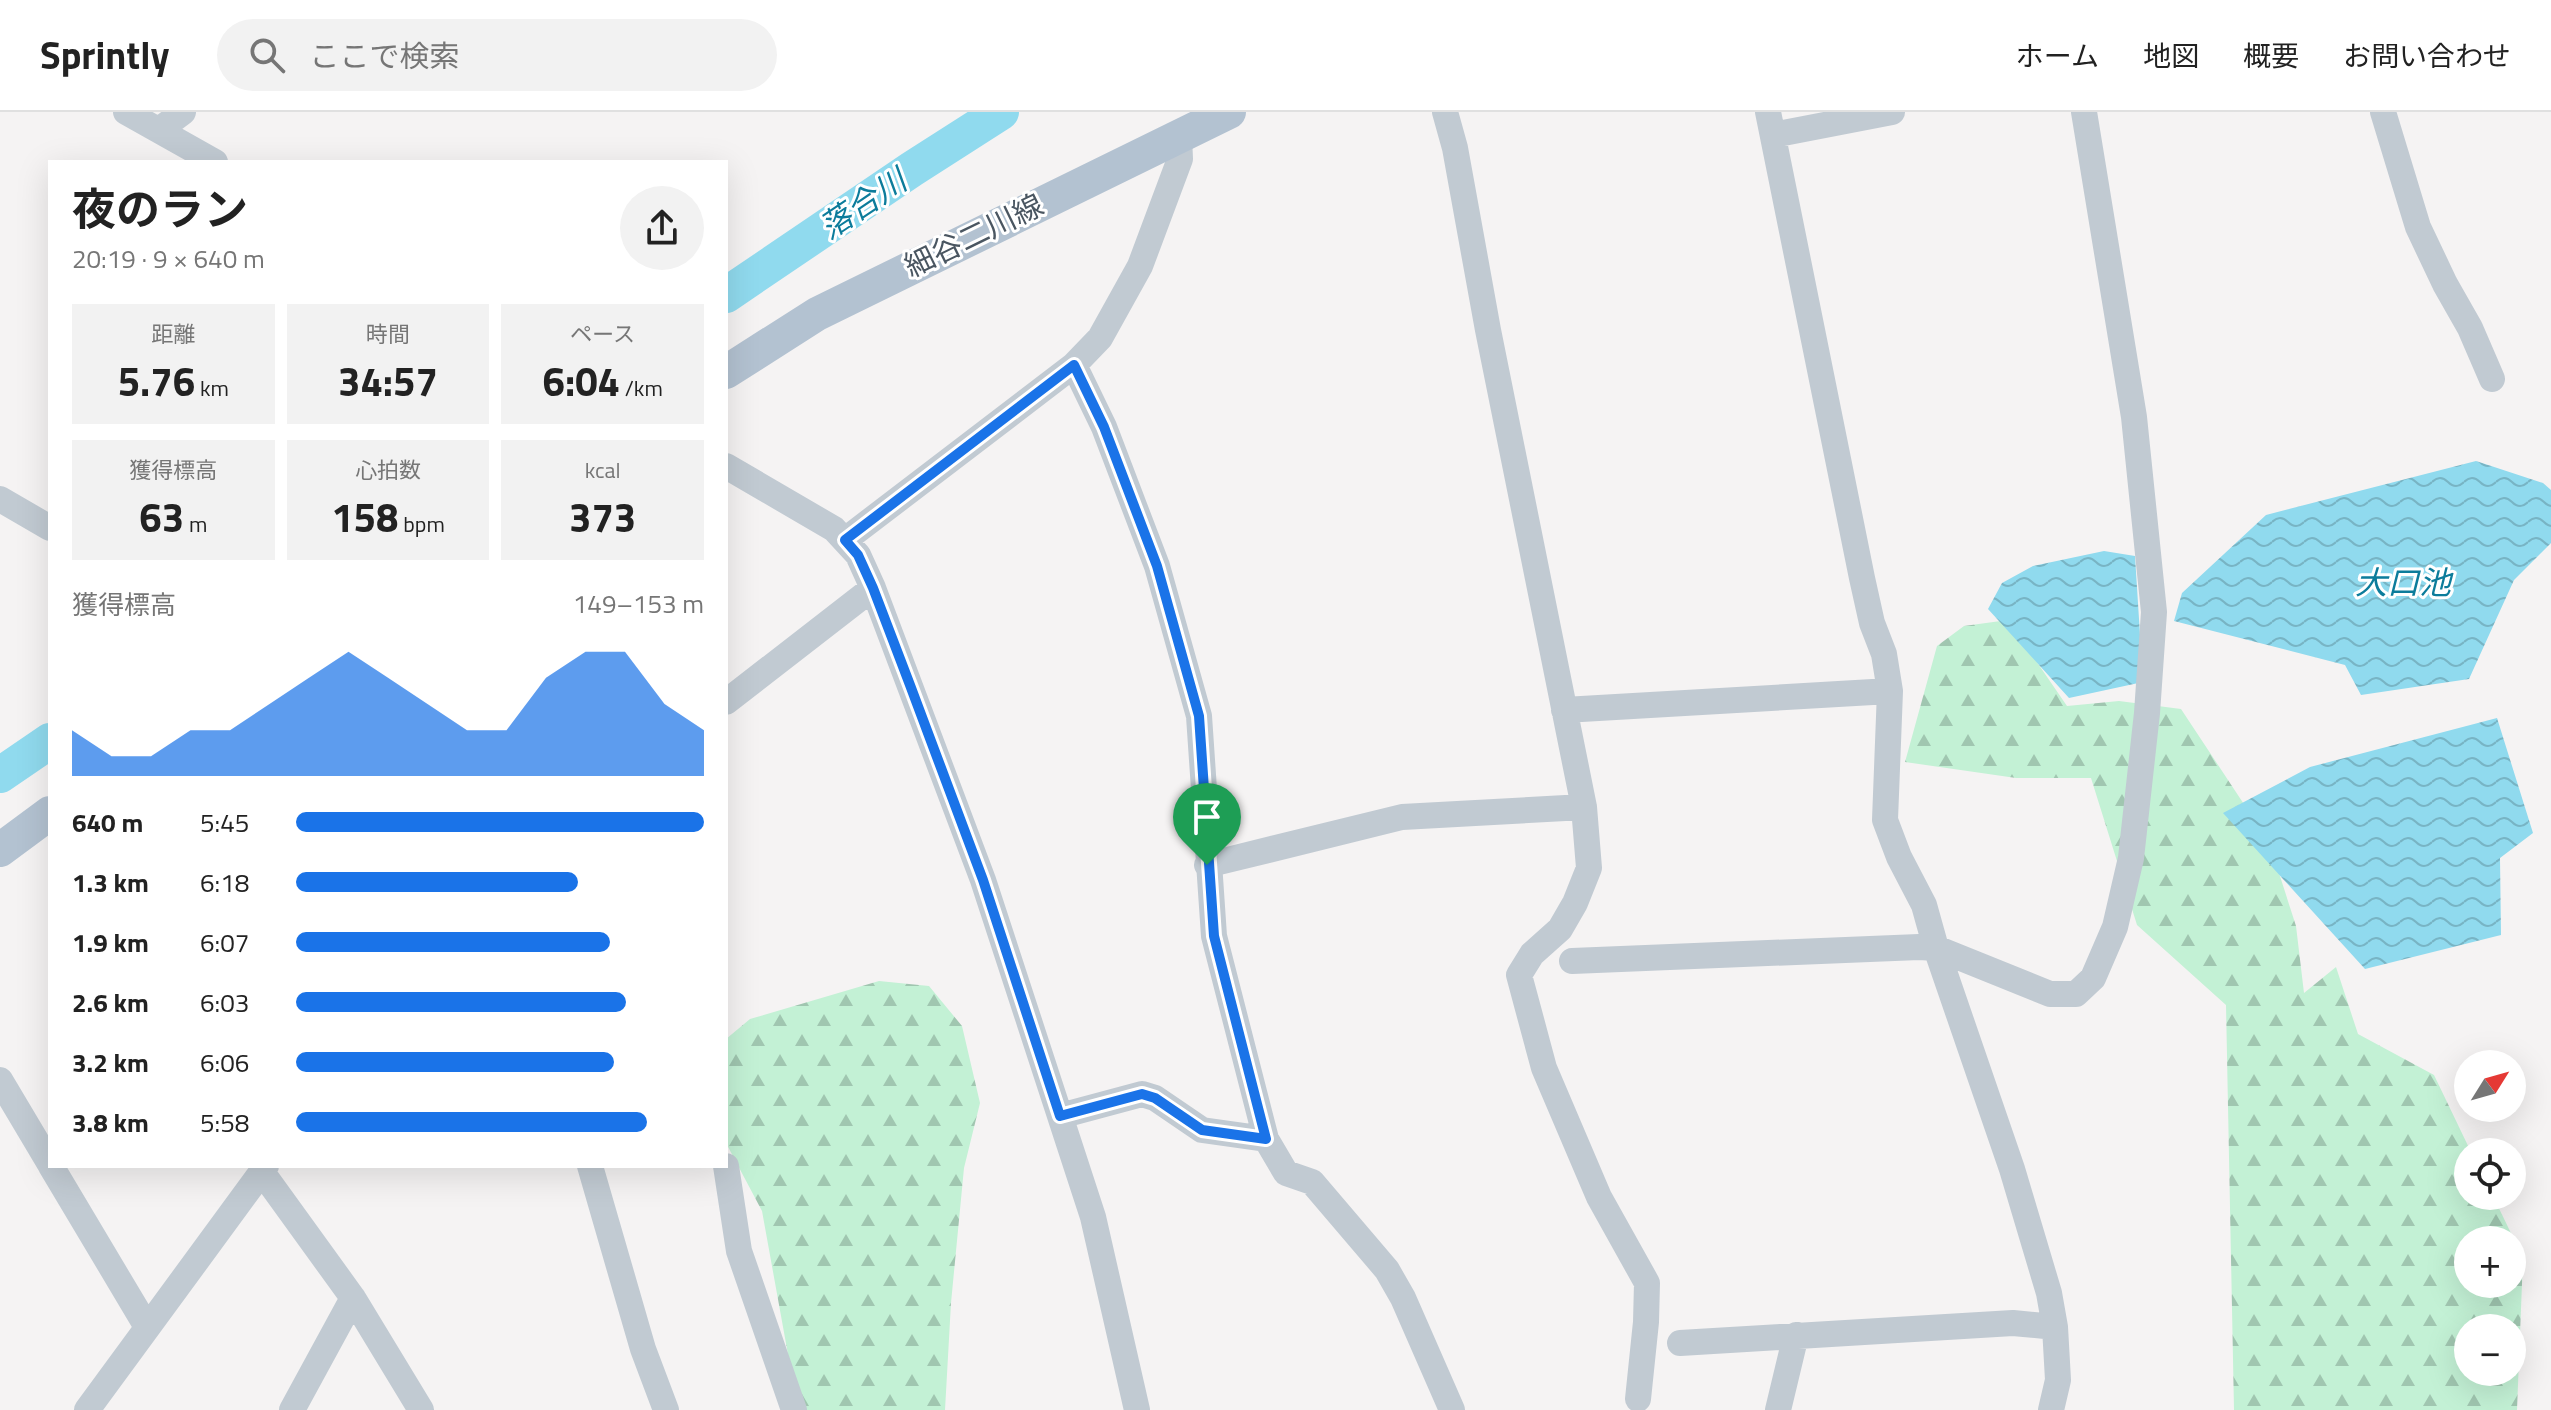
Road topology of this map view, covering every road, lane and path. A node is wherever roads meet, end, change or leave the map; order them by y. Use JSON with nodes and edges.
{"nodes":[{"id":1,"x":126,"y":112,"type":"edge"},
{"id":2,"x":183,"y":112,"type":"edge"},
{"id":3,"x":1229,"y":112,"type":"edge"},
{"id":4,"x":1445,"y":112,"type":"edge"},
{"id":5,"x":1892,"y":112,"type":"edge"},
{"id":6,"x":2084,"y":112,"type":"edge"},
{"id":7,"x":2383,"y":112,"type":"edge"},
{"id":8,"x":1770,"y":123,"type":"edge"},
{"id":9,"x":159,"y":130,"type":"junction"},
{"id":10,"x":1179,"y":136,"type":"junction"},
{"id":11,"x":212,"y":160,"type":"edge"},
{"id":12,"x":1074,"y":365,"type":"junction"},
{"id":13,"x":728,"y":371,"type":"edge"},
{"id":14,"x":2492,"y":379,"type":"dead end"},
{"id":15,"x":728,"y":467,"type":"edge"},
{"id":16,"x":0,"y":499,"type":"edge"},
{"id":17,"x":48,"y":527,"type":"edge"},
{"id":18,"x":845,"y":540,"type":"junction"},
{"id":19,"x":873,"y":588,"type":"junction"},
{"id":20,"x":1890,"y":691,"type":"junction"},
{"id":21,"x":728,"y":700,"type":"edge"},
{"id":22,"x":1564,"y":710,"type":"junction"},
{"id":23,"x":1584,"y":807,"type":"junction"},
{"id":24,"x":48,"y":814,"type":"edge"},
{"id":25,"x":0,"y":850,"type":"edge"},
{"id":26,"x":1207,"y":865,"type":"junction"},
{"id":27,"x":1936,"y":948,"type":"junction"},
{"id":28,"x":1572,"y":961,"type":"dead end"},
{"id":29,"x":0,"y":1080,"type":"edge"},
{"id":30,"x":1060,"y":1116,"type":"junction"},
{"id":31,"x":1266,"y":1139,"type":"junction"},
{"id":32,"x":48,"y":1160,"type":"edge"},
{"id":33,"x":53,"y":1168,"type":"edge"},
{"id":34,"x":591,"y":1168,"type":"edge"},
{"id":35,"x":726,"y":1168,"type":"edge"},
{"id":36,"x":264,"y":1169,"type":"edge"},
{"id":37,"x":353,"y":1298,"type":"junction"},
{"id":38,"x":147,"y":1327,"type":"junction"},
{"id":39,"x":2055,"y":1327,"type":"junction"},
{"id":40,"x":1796,"y":1335,"type":"junction"},
{"id":41,"x":1680,"y":1343,"type":"dead end"},
{"id":42,"x":1638,"y":1399,"type":"dead end"},
{"id":43,"x":87,"y":1410,"type":"edge"},
{"id":44,"x":292,"y":1410,"type":"edge"},
{"id":45,"x":421,"y":1410,"type":"edge"},
{"id":46,"x":666,"y":1410,"type":"edge"},
{"id":47,"x":794,"y":1410,"type":"edge"},
{"id":48,"x":1137,"y":1410,"type":"edge"},
{"id":49,"x":1452,"y":1410,"type":"edge"},
{"id":50,"x":1778,"y":1410,"type":"edge"},
{"id":51,"x":2051,"y":1410,"type":"edge"}],
"edges":[{"from":1,"to":9,"type":"street"},
{"from":2,"to":9,"type":"street"},
{"from":3,"to":10,"type":"main road","name":"細谷二川線"},
{"from":4,"to":22,"type":"street"},
{"from":5,"to":8,"type":"street"},
{"from":6,"to":27,"type":"street"},
{"from":7,"to":14,"type":"street"},
{"from":8,"to":20,"type":"street"},
{"from":9,"to":11,"type":"street"},
{"from":10,"to":12,"type":"street"},
{"from":10,"to":13,"type":"main road","name":"細谷二川線"},
{"from":12,"to":18,"type":"street"},
{"from":12,"to":26,"type":"street"},
{"from":15,"to":18,"type":"street"},
{"from":16,"to":17,"type":"street"},
{"from":18,"to":19,"type":"street"},
{"from":19,"to":21,"type":"street"},
{"from":19,"to":30,"type":"street"},
{"from":20,"to":22,"type":"street"},
{"from":20,"to":27,"type":"street"},
{"from":22,"to":23,"type":"street"},
{"from":23,"to":26,"type":"street"},
{"from":23,"to":42,"type":"street"},
{"from":24,"to":25,"type":"main road"},
{"from":26,"to":31,"type":"street"},
{"from":27,"to":28,"type":"street"},
{"from":27,"to":39,"type":"street"},
{"from":29,"to":32,"type":"street"},
{"from":30,"to":31,"type":"street"},
{"from":30,"to":48,"type":"street"},
{"from":31,"to":49,"type":"street"},
{"from":33,"to":38,"type":"street"},
{"from":34,"to":46,"type":"street"},
{"from":35,"to":47,"type":"street"},
{"from":36,"to":37,"type":"street"},
{"from":36,"to":38,"type":"street"},
{"from":37,"to":44,"type":"street"},
{"from":37,"to":45,"type":"street"},
{"from":38,"to":43,"type":"street"},
{"from":39,"to":40,"type":"street"},
{"from":39,"to":51,"type":"street"},
{"from":40,"to":41,"type":"street"},
{"from":40,"to":50,"type":"street"}]}
